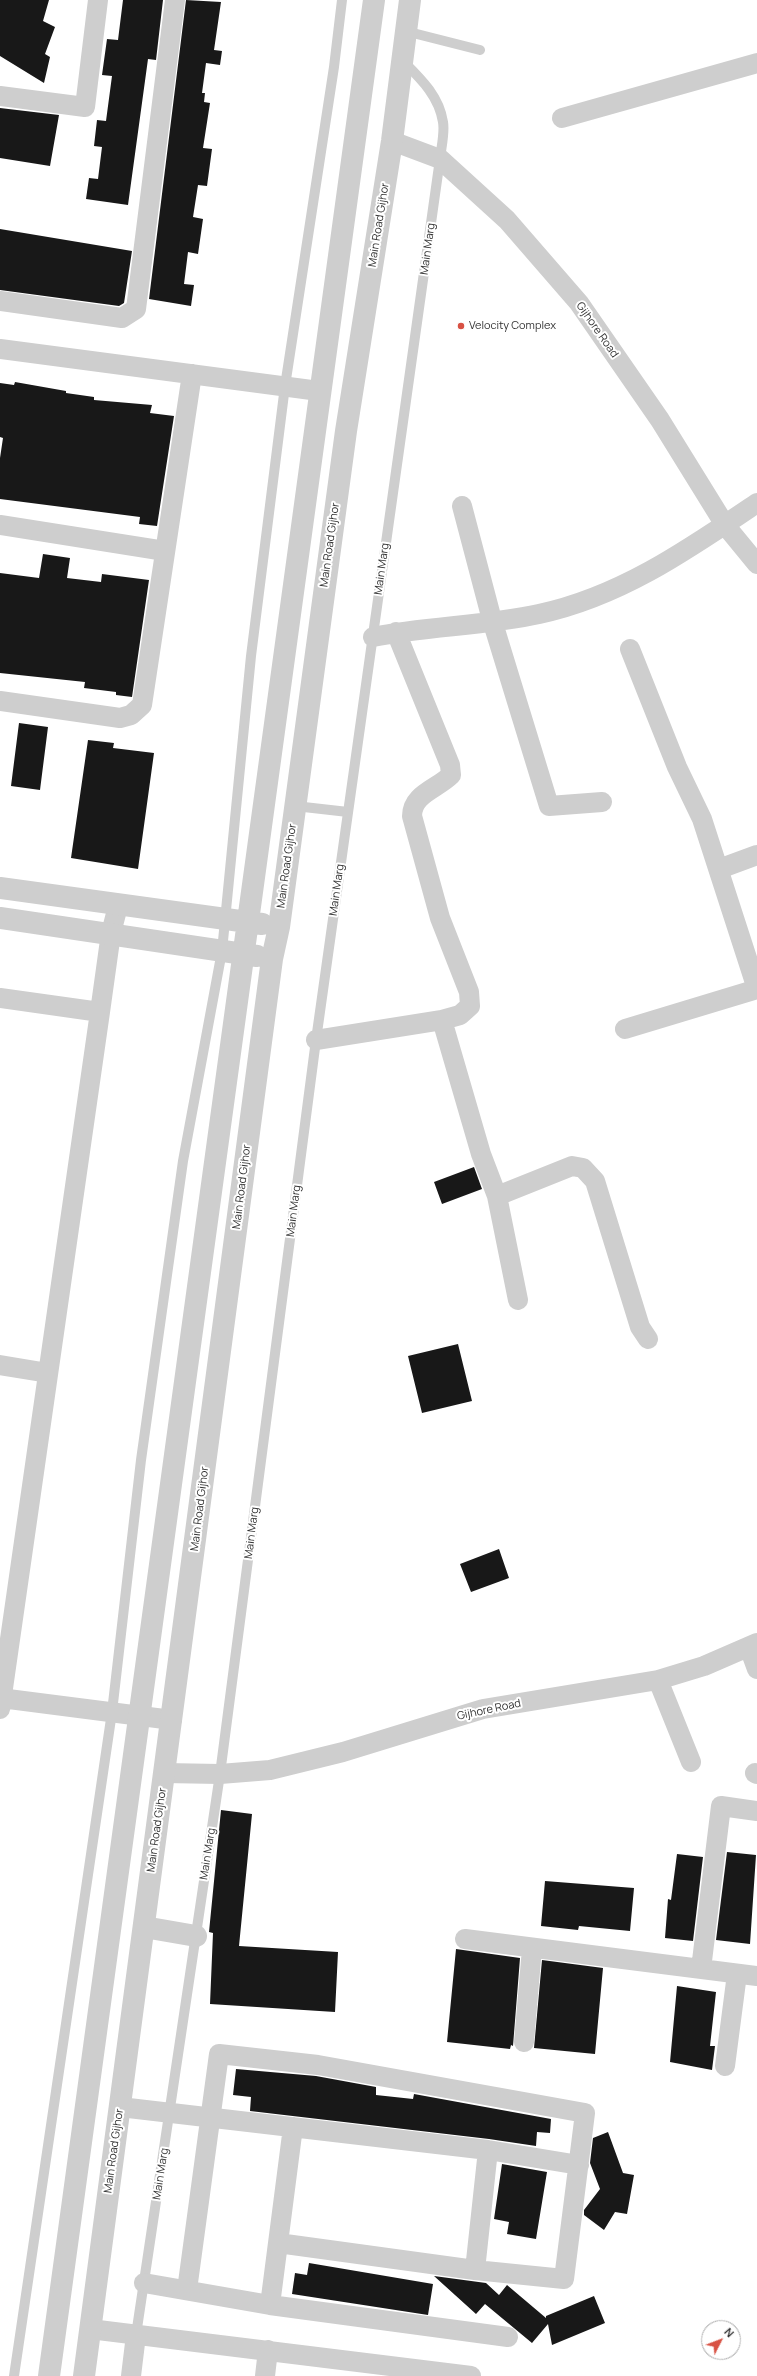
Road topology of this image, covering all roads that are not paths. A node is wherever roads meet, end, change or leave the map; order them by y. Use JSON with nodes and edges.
{"nodes":[{"id":1,"x":98,"y":0,"type":"edge"},
{"id":2,"x":175,"y":0,"type":"edge"},
{"id":3,"x":342,"y":0,"type":"edge"},
{"id":4,"x":374,"y":0,"type":"edge"},
{"id":5,"x":410,"y":0,"type":"edge"},
{"id":6,"x":405,"y":31,"type":"junction"},
{"id":7,"x":480,"y":50,"type":"dead end"},
{"id":8,"x":402,"y":60,"type":"junction"},
{"id":9,"x":757,"y":63,"type":"edge"},
{"id":10,"x":0,"y":96,"type":"edge"},
{"id":11,"x":562,"y":118,"type":"dead end"},
{"id":12,"x":392,"y":141,"type":"junction"},
{"id":13,"x":440,"y":159,"type":"junction"},
{"id":14,"x":0,"y":301,"type":"edge"},
{"id":15,"x":0,"y":349,"type":"edge"},
{"id":16,"x":192,"y":374,"type":"junction"},
{"id":17,"x":285,"y":386,"type":"junction"},
{"id":18,"x":319,"y":391,"type":"junction"},
{"id":19,"x":757,"y":503,"type":"edge"},
{"id":20,"x":462,"y":506,"type":"dead end"},
{"id":21,"x":0,"y":525,"type":"edge"},
{"id":22,"x":725,"y":525,"type":"junction"},
{"id":23,"x":165,"y":551,"type":"junction"},
{"id":24,"x":757,"y":564,"type":"edge"},
{"id":25,"x":492,"y":620,"type":"junction"},
{"id":26,"x":396,"y":632,"type":"junction"},
{"id":27,"x":373,"y":637,"type":"junction"},
{"id":28,"x":630,"y":649,"type":"dead end"},
{"id":29,"x":0,"y":701,"type":"edge"},
{"id":30,"x":602,"y":802,"type":"dead end"},
{"id":31,"x":295,"y":806,"type":"junction"},
{"id":32,"x":348,"y":812,"type":"junction"},
{"id":33,"x":757,"y":855,"type":"edge"},
{"id":34,"x":719,"y":869,"type":"junction"},
{"id":35,"x":0,"y":888,"type":"edge"},
{"id":36,"x":118,"y":906,"type":"junction"},
{"id":37,"x":0,"y":918,"type":"edge"},
{"id":38,"x":226,"y":919,"type":"junction"},
{"id":39,"x":248,"y":922,"type":"junction"},
{"id":40,"x":279,"y":927,"type":"junction"},
{"id":41,"x":111,"y":933,"type":"junction"},
{"id":42,"x":232,"y":952,"type":"junction"},
{"id":43,"x":272,"y":959,"type":"junction"},
{"id":44,"x":757,"y":989,"type":"edge"},
{"id":45,"x":0,"y":998,"type":"edge"},
{"id":46,"x":100,"y":1012,"type":"junction"},
{"id":47,"x":442,"y":1020,"type":"junction"},
{"id":48,"x":625,"y":1029,"type":"dead end"},
{"id":49,"x":316,"y":1040,"type":"junction"},
{"id":50,"x":497,"y":1196,"type":"junction"},
{"id":51,"x":518,"y":1300,"type":"dead end"},
{"id":52,"x":648,"y":1339,"type":"dead end"},
{"id":53,"x":0,"y":1365,"type":"edge"},
{"id":54,"x":48,"y":1373,"type":"junction"},
{"id":55,"x":753,"y":1645,"type":"edge"},
{"id":56,"x":757,"y":1670,"type":"edge"},
{"id":57,"x":658,"y":1680,"type":"junction"},
{"id":58,"x":0,"y":1702,"type":"edge"},
{"id":59,"x":112,"y":1712,"type":"junction"},
{"id":60,"x":138,"y":1716,"type":"junction"},
{"id":61,"x":172,"y":1720,"type":"junction"},
{"id":62,"x":691,"y":1762,"type":"dead end"},
{"id":63,"x":164,"y":1773,"type":"junction"},
{"id":64,"x":220,"y":1774,"type":"junction"},
{"id":65,"x":757,"y":1811,"type":"edge"},
{"id":66,"x":144,"y":1928,"type":"junction"},
{"id":67,"x":196,"y":1936,"type":"junction"},
{"id":68,"x":465,"y":1939,"type":"dead end"},
{"id":69,"x":532,"y":1948,"type":"junction"},
{"id":70,"x":701,"y":1969,"type":"junction"},
{"id":71,"x":737,"y":1974,"type":"junction"},
{"id":72,"x":757,"y":1976,"type":"edge"},
{"id":73,"x":524,"y":2042,"type":"dead end"},
{"id":74,"x":726,"y":2066,"type":"dead end"},
{"id":75,"x":120,"y":2107,"type":"junction"},
{"id":76,"x":170,"y":2112,"type":"junction"},
{"id":77,"x":211,"y":2117,"type":"junction"},
{"id":78,"x":293,"y":2128,"type":"junction"},
{"id":79,"x":488,"y":2150,"type":"junction"},
{"id":80,"x":579,"y":2165,"type":"junction"},
{"id":81,"x":278,"y":2243,"type":"junction"},
{"id":82,"x":475,"y":2270,"type":"junction"},
{"id":83,"x":144,"y":2283,"type":"junction"},
{"id":84,"x":186,"y":2290,"type":"junction"},
{"id":85,"x":270,"y":2305,"type":"junction"},
{"id":86,"x":90,"y":2329,"type":"junction"},
{"id":87,"x":136,"y":2335,"type":"junction"},
{"id":88,"x":508,"y":2337,"type":"dead end"},
{"id":89,"x":268,"y":2350,"type":"junction"},
{"id":90,"x":400,"y":2372,"type":"edge"},
{"id":91,"x":14,"y":2376,"type":"edge"},
{"id":92,"x":49,"y":2376,"type":"edge"},
{"id":93,"x":84,"y":2376,"type":"edge"},
{"id":94,"x":131,"y":2376,"type":"edge"},
{"id":95,"x":265,"y":2376,"type":"edge"},
{"id":96,"x":471,"y":2376,"type":"edge"}],
"edges":[{"from":1,"to":10,"type":"street"},
{"from":2,"to":14,"type":"street"},
{"from":3,"to":17,"type":"lane"},
{"from":4,"to":18,"type":"street"},
{"from":5,"to":6,"type":"street","name":"Main Road Gijhor"},
{"from":6,"to":7,"type":"lane"},
{"from":6,"to":8,"type":"street","name":"Main Road Gijhor"},
{"from":8,"to":12,"type":"street","name":"Main Road Gijhor"},
{"from":8,"to":13,"type":"lane","name":"Main Marg"},
{"from":9,"to":11,"type":"street"},
{"from":12,"to":13,"type":"street","name":"Gijhore Road"},
{"from":12,"to":31,"type":"street","name":"Main Road Gijhor"},
{"from":13,"to":22,"type":"street","name":"Gijhore Road"},
{"from":13,"to":27,"type":"lane","name":"Main Marg"},
{"from":15,"to":16,"type":"street"},
{"from":16,"to":17,"type":"street"},
{"from":16,"to":23,"type":"street"},
{"from":17,"to":18,"type":"street"},
{"from":17,"to":38,"type":"lane"},
{"from":18,"to":39,"type":"street"},
{"from":19,"to":22,"type":"street"},
{"from":20,"to":25,"type":"street"},
{"from":21,"to":23,"type":"street"},
{"from":22,"to":24,"type":"street","name":"Gijhore Road"},
{"from":22,"to":25,"type":"street"},
{"from":23,"to":29,"type":"street"},
{"from":25,"to":26,"type":"street"},
{"from":25,"to":30,"type":"street"},
{"from":26,"to":27,"type":"street"},
{"from":26,"to":47,"type":"street"},
{"from":27,"to":32,"type":"lane","name":"Main Marg"},
{"from":28,"to":34,"type":"street"},
{"from":31,"to":32,"type":"lane"},
{"from":31,"to":40,"type":"street","name":"Main Road Gijhor"},
{"from":32,"to":49,"type":"lane","name":"Main Marg"},
{"from":33,"to":34,"type":"street"},
{"from":34,"to":44,"type":"street"},
{"from":35,"to":36,"type":"street"},
{"from":36,"to":38,"type":"street"},
{"from":36,"to":41,"type":"street"},
{"from":37,"to":41,"type":"street"},
{"from":38,"to":39,"type":"street"},
{"from":38,"to":42,"type":"lane"},
{"from":39,"to":40,"type":"street"},
{"from":39,"to":42,"type":"street"},
{"from":40,"to":43,"type":"street","name":"Main Road Gijhor"},
{"from":41,"to":42,"type":"street"},
{"from":41,"to":46,"type":"street"},
{"from":42,"to":43,"type":"street"},
{"from":42,"to":59,"type":"lane"},
{"from":42,"to":60,"type":"street"},
{"from":43,"to":61,"type":"street","name":"Main Road Gijhor"},
{"from":44,"to":48,"type":"street"},
{"from":45,"to":46,"type":"street"},
{"from":46,"to":54,"type":"street"},
{"from":47,"to":49,"type":"street"},
{"from":47,"to":50,"type":"street"},
{"from":49,"to":64,"type":"lane","name":"Main Marg"},
{"from":50,"to":51,"type":"street"},
{"from":50,"to":52,"type":"street"},
{"from":53,"to":54,"type":"street"},
{"from":54,"to":58,"type":"street"},
{"from":55,"to":56,"type":"street"},
{"from":55,"to":57,"type":"street","name":"Gijhore Road"},
{"from":57,"to":62,"type":"street"},
{"from":57,"to":64,"type":"street","name":"Gijhore Road"},
{"from":58,"to":59,"type":"street"},
{"from":59,"to":60,"type":"street"},
{"from":59,"to":91,"type":"lane"},
{"from":60,"to":61,"type":"street"},
{"from":60,"to":92,"type":"street"},
{"from":61,"to":63,"type":"street","name":"Main Road Gijhor"},
{"from":63,"to":64,"type":"street","name":"Gijhore Road"},
{"from":63,"to":66,"type":"street","name":"Main Road Gijhor"},
{"from":64,"to":67,"type":"lane","name":"Main Marg"},
{"from":65,"to":70,"type":"street"},
{"from":66,"to":67,"type":"street"},
{"from":66,"to":75,"type":"street","name":"Main Road Gijhor"},
{"from":67,"to":76,"type":"lane","name":"Main Marg"},
{"from":68,"to":69,"type":"street"},
{"from":69,"to":70,"type":"street"},
{"from":69,"to":73,"type":"street"},
{"from":70,"to":71,"type":"street"},
{"from":71,"to":72,"type":"street"},
{"from":71,"to":74,"type":"street"},
{"from":75,"to":76,"type":"street"},
{"from":75,"to":86,"type":"street","name":"Main Road Gijhor"},
{"from":76,"to":77,"type":"street"},
{"from":76,"to":83,"type":"lane","name":"Main Marg"},
{"from":77,"to":78,"type":"street"},
{"from":77,"to":80,"type":"street"},
{"from":77,"to":84,"type":"street"},
{"from":78,"to":79,"type":"street"},
{"from":78,"to":81,"type":"street"},
{"from":79,"to":80,"type":"street"},
{"from":79,"to":82,"type":"street"},
{"from":80,"to":82,"type":"street"},
{"from":81,"to":82,"type":"street"},
{"from":81,"to":85,"type":"street"},
{"from":83,"to":84,"type":"street"},
{"from":83,"to":87,"type":"lane","name":"Main Marg"},
{"from":84,"to":85,"type":"street"},
{"from":85,"to":88,"type":"street"},
{"from":86,"to":87,"type":"street"},
{"from":86,"to":93,"type":"street","name":"Main Road Gijhor"},
{"from":87,"to":89,"type":"street"},
{"from":87,"to":94,"type":"street","name":"Main Marg"},
{"from":89,"to":90,"type":"street"},
{"from":89,"to":95,"type":"street"},
{"from":90,"to":96,"type":"street"}]}
